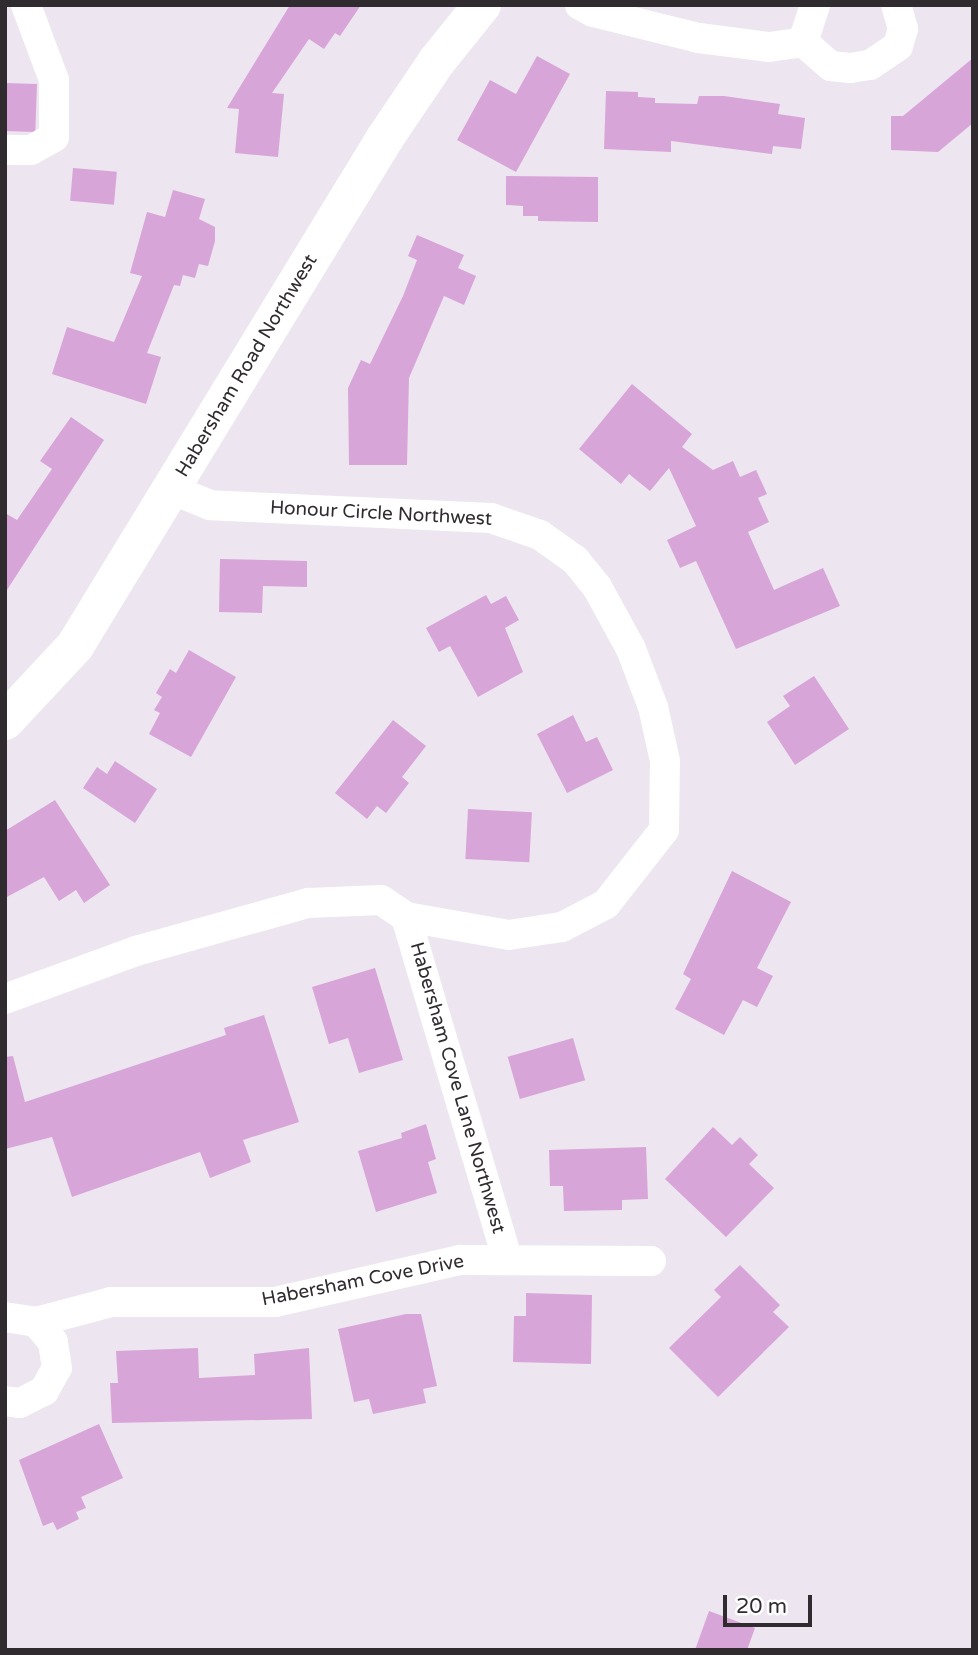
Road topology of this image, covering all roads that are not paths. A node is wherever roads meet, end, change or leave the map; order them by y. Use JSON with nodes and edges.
{"nodes":[{"id":1,"x":26,"y":5,"type":"edge"},
{"id":2,"x":482,"y":5,"type":"edge"},
{"id":3,"x":580,"y":5,"type":"edge"},
{"id":4,"x":814,"y":5,"type":"edge"},
{"id":5,"x":896,"y":5,"type":"edge"},
{"id":6,"x":803,"y":41,"type":"junction"},
{"id":7,"x":5,"y":150,"type":"edge"},
{"id":8,"x":173,"y":490,"type":"junction"},
{"id":9,"x":5,"y":721,"type":"edge"},
{"id":10,"x":406,"y":917,"type":"junction"},
{"id":11,"x":5,"y":999,"type":"edge"},
{"id":12,"x":507,"y":1259,"type":"junction"},
{"id":13,"x":651,"y":1261,"type":"dead end"},
{"id":14,"x":5,"y":1317,"type":"edge"},
{"id":15,"x":36,"y":1322,"type":"junction"},
{"id":16,"x":5,"y":1401,"type":"edge"}],
"edges":[{"from":1,"to":7,"type":"street"},
{"from":2,"to":8,"type":"street","name":"Habersham Road Northwest"},
{"from":3,"to":6,"type":"street"},
{"from":4,"to":6,"type":"street"},
{"from":5,"to":6,"type":"street"},
{"from":8,"to":9,"type":"street","name":"Habersham Road Northwest"},
{"from":8,"to":10,"type":"street","name":"Honour Circle Northwest"},
{"from":10,"to":11,"type":"street","name":"Honour Circle Northwest"},
{"from":10,"to":12,"type":"street","name":"Habersham Cove Lane Northwest"},
{"from":12,"to":13,"type":"street","name":"Habersham Cove Drive"},
{"from":12,"to":15,"type":"street","name":"Habersham Cove Drive"},
{"from":14,"to":15,"type":"street","name":"Habersham Cove Drive"},
{"from":15,"to":16,"type":"street"}]}
